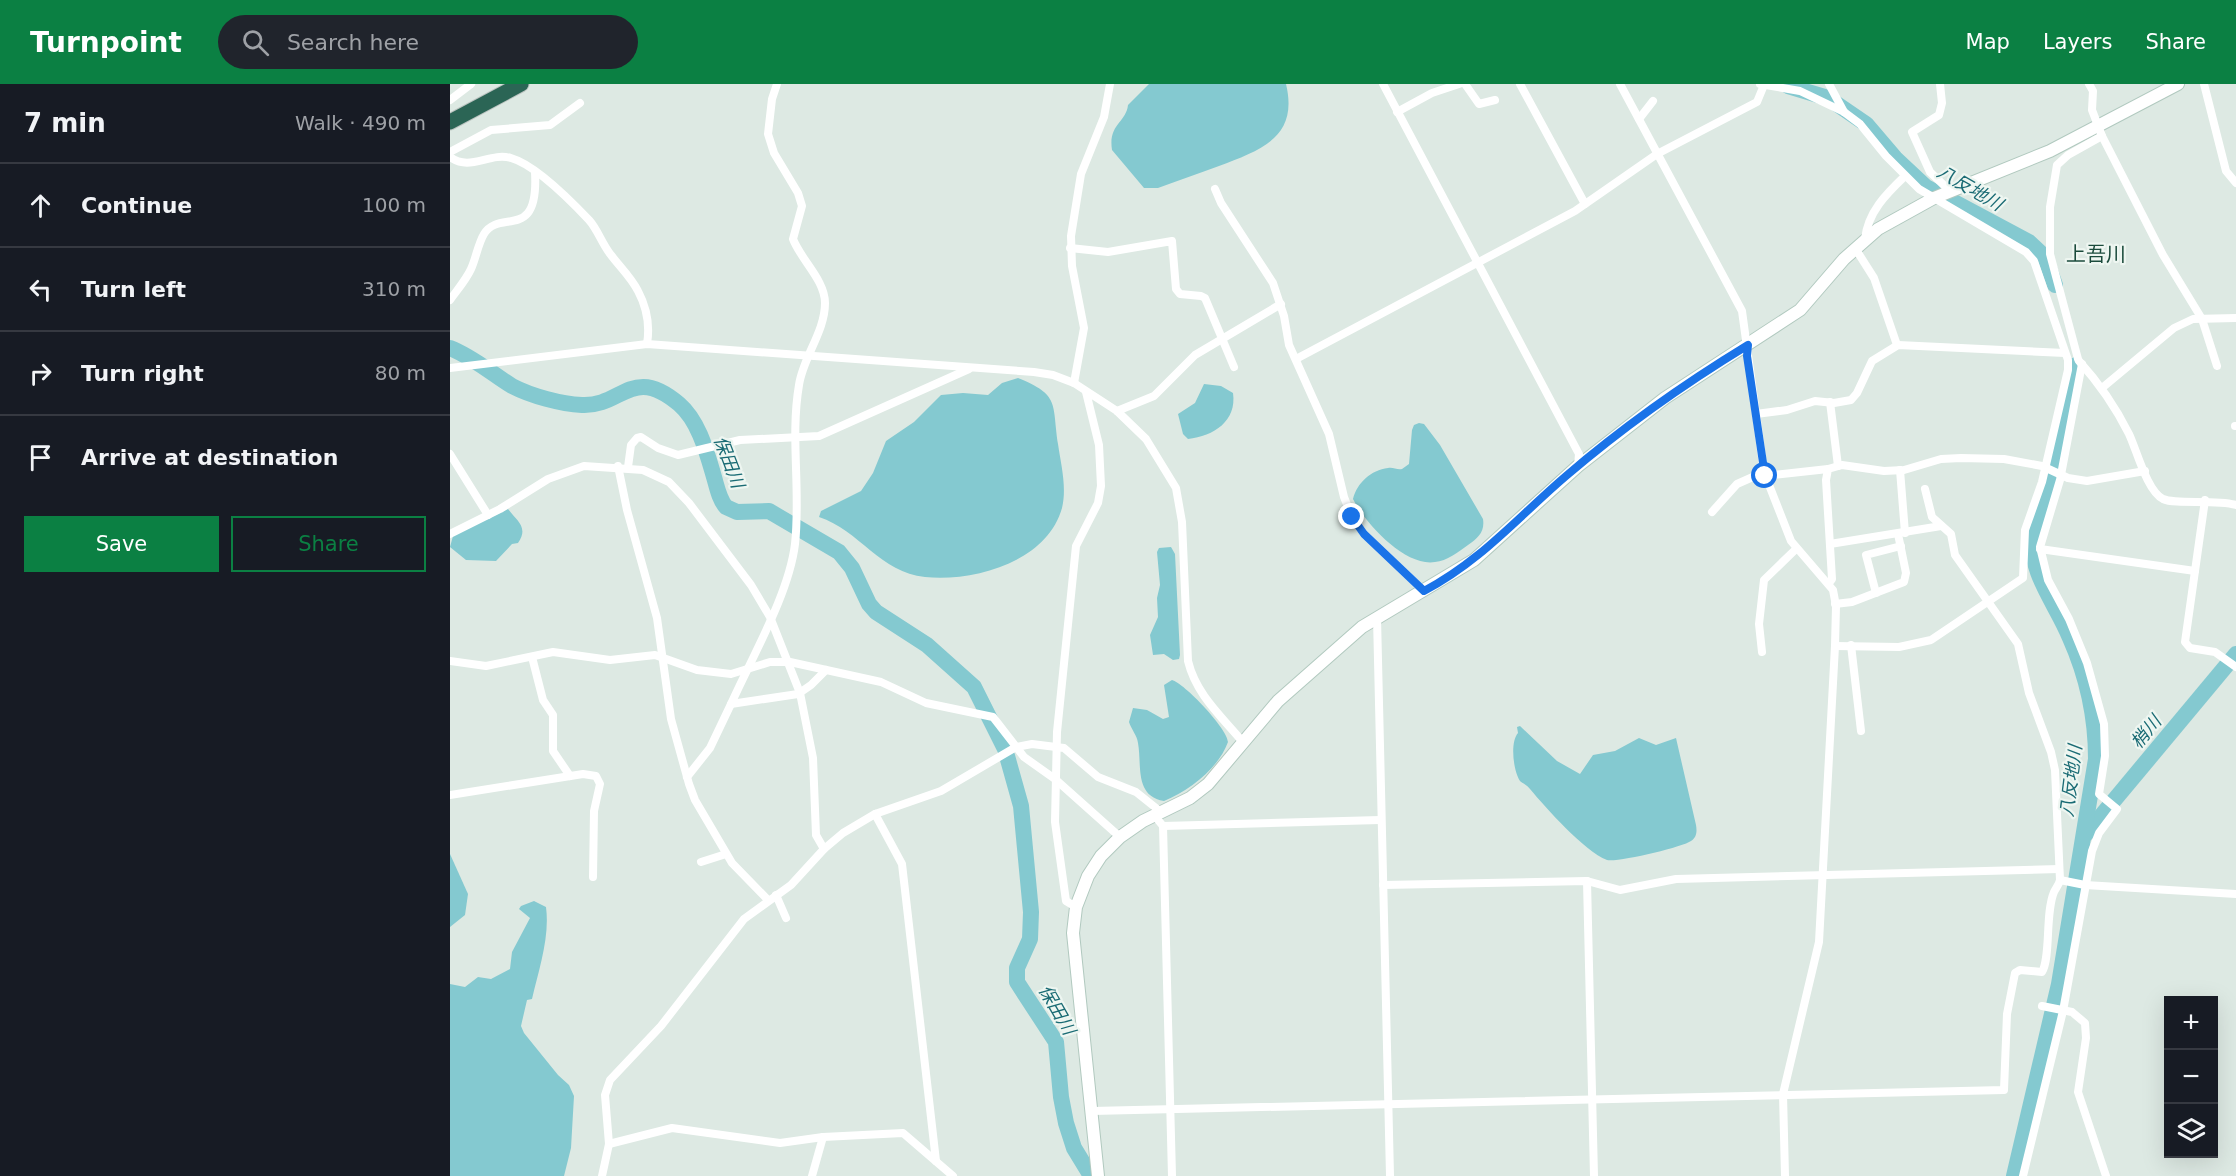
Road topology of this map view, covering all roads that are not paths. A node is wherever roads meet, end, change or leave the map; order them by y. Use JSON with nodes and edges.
{"nodes":[{"id":1,"x":471,"y":84,"type":"edge"},
{"id":2,"x":521,"y":84,"type":"edge"},
{"id":3,"x":777,"y":84,"type":"edge"},
{"id":4,"x":1110,"y":84,"type":"edge"},
{"id":5,"x":1383,"y":84,"type":"edge"},
{"id":6,"x":1459,"y":84,"type":"edge"},
{"id":7,"x":1465,"y":84,"type":"edge"},
{"id":8,"x":1520,"y":84,"type":"edge"},
{"id":9,"x":1620,"y":84,"type":"edge"},
{"id":10,"x":1829,"y":84,"type":"edge"},
{"id":11,"x":1940,"y":84,"type":"edge"},
{"id":12,"x":2089,"y":84,"type":"edge"},
{"id":13,"x":2204,"y":84,"type":"edge"},
{"id":14,"x":1762,"y":85,"type":"edge"},
{"id":15,"x":2175,"y":85,"type":"edge"},
{"id":16,"x":450,"y":100,"type":"edge"},
{"id":17,"x":1495,"y":100,"type":"dead end"},
{"id":18,"x":1653,"y":101,"type":"dead end"},
{"id":19,"x":580,"y":103,"type":"dead end"},
{"id":20,"x":1397,"y":112,"type":"junction"},
{"id":21,"x":1844,"y":112,"type":"junction"},
{"id":22,"x":1639,"y":119,"type":"junction"},
{"id":23,"x":450,"y":122,"type":"edge"},
{"id":24,"x":2100,"y":131,"type":"junction"},
{"id":25,"x":450,"y":154,"type":"edge"},
{"id":26,"x":1658,"y":154,"type":"junction"},
{"id":27,"x":536,"y":172,"type":"junction"},
{"id":28,"x":1905,"y":176,"type":"junction"},
{"id":29,"x":2236,"y":183,"type":"edge"},
{"id":30,"x":1215,"y":189,"type":"dead end"},
{"id":31,"x":1950,"y":191,"type":"junction"},
{"id":32,"x":1934,"y":198,"type":"junction"},
{"id":33,"x":1585,"y":204,"type":"junction"},
{"id":34,"x":1865,"y":239,"type":"junction"},
{"id":35,"x":1070,"y":248,"type":"junction"},
{"id":36,"x":1855,"y":248,"type":"junction"},
{"id":37,"x":1477,"y":262,"type":"junction"},
{"id":38,"x":450,"y":300,"type":"edge"},
{"id":39,"x":1281,"y":304,"type":"junction"},
{"id":40,"x":2236,"y":318,"type":"edge"},
{"id":41,"x":2202,"y":320,"type":"junction"},
{"id":42,"x":1220,"y":339,"type":"junction"},
{"id":43,"x":2061,"y":341,"type":"junction"},
{"id":44,"x":647,"y":344,"type":"junction"},
{"id":45,"x":1748,"y":345,"type":"junction"},
{"id":46,"x":1897,"y":345,"type":"junction"},
{"id":47,"x":2066,"y":353,"type":"junction"},
{"id":48,"x":807,"y":355,"type":"junction"},
{"id":49,"x":1296,"y":359,"type":"junction"},
{"id":50,"x":2080,"y":362,"type":"junction"},
{"id":51,"x":2217,"y":366,"type":"dead end"},
{"id":52,"x":1234,"y":367,"type":"dead end"},
{"id":53,"x":450,"y":368,"type":"edge"},
{"id":54,"x":969,"y":369,"type":"junction"},
{"id":55,"x":1074,"y":383,"type":"junction"},
{"id":56,"x":2102,"y":388,"type":"junction"},
{"id":57,"x":1086,"y":392,"type":"junction"},
{"id":58,"x":1830,"y":402,"type":"junction"},
{"id":59,"x":1117,"y":411,"type":"junction"},
{"id":60,"x":1756,"y":414,"type":"junction"},
{"id":61,"x":796,"y":439,"type":"junction"},
{"id":62,"x":450,"y":454,"type":"edge"},
{"id":63,"x":618,"y":466,"type":"junction"},
{"id":64,"x":1578,"y":466,"type":"junction"},
{"id":65,"x":1838,"y":466,"type":"junction"},
{"id":66,"x":628,"y":467,"type":"junction"},
{"id":67,"x":2045,"y":468,"type":"junction"},
{"id":68,"x":1828,"y":469,"type":"junction"},
{"id":69,"x":1900,"y":470,"type":"junction"},
{"id":70,"x":2145,"y":471,"type":"junction"},
{"id":71,"x":1764,"y":474,"type":"junction"},
{"id":72,"x":2061,"y":475,"type":"junction"},
{"id":73,"x":1925,"y":489,"type":"dead end"},
{"id":74,"x":2205,"y":500,"type":"junction"},
{"id":75,"x":2236,"y":505,"type":"edge"},
{"id":76,"x":1712,"y":512,"type":"dead end"},
{"id":77,"x":488,"y":515,"type":"junction"},
{"id":78,"x":1941,"y":526,"type":"junction"},
{"id":79,"x":450,"y":534,"type":"edge"},
{"id":80,"x":1902,"y":534,"type":"junction"},
{"id":81,"x":1830,"y":544,"type":"junction"},
{"id":82,"x":1900,"y":546,"type":"junction"},
{"id":83,"x":1796,"y":549,"type":"junction"},
{"id":84,"x":2040,"y":549,"type":"junction"},
{"id":85,"x":2195,"y":571,"type":"junction"},
{"id":86,"x":1829,"y":583,"type":"junction"},
{"id":87,"x":1424,"y":591,"type":"junction"},
{"id":88,"x":1876,"y":593,"type":"junction"},
{"id":89,"x":1986,"y":601,"type":"junction"},
{"id":90,"x":1835,"y":604,"type":"junction"},
{"id":91,"x":770,"y":617,"type":"junction"},
{"id":92,"x":1377,"y":617,"type":"junction"},
{"id":93,"x":1851,"y":645,"type":"junction"},
{"id":94,"x":1835,"y":646,"type":"junction"},
{"id":95,"x":1762,"y":652,"type":"dead end"},
{"id":96,"x":532,"y":657,"type":"junction"},
{"id":97,"x":664,"y":658,"type":"junction"},
{"id":98,"x":450,"y":661,"type":"edge"},
{"id":99,"x":787,"y":662,"type":"junction"},
{"id":100,"x":2234,"y":666,"type":"edge"},
{"id":101,"x":747,"y":669,"type":"junction"},
{"id":102,"x":826,"y":670,"type":"junction"},
{"id":103,"x":800,"y":693,"type":"junction"},
{"id":104,"x":731,"y":704,"type":"junction"},
{"id":105,"x":1861,"y":731,"type":"dead end"},
{"id":106,"x":1242,"y":741,"type":"junction"},
{"id":107,"x":1056,"y":746,"type":"junction"},
{"id":108,"x":1016,"y":747,"type":"junction"},
{"id":109,"x":570,"y":776,"type":"junction"},
{"id":110,"x":687,"y":777,"type":"junction"},
{"id":111,"x":1055,"y":779,"type":"junction"},
{"id":112,"x":450,"y":795,"type":"edge"},
{"id":113,"x":875,"y":814,"type":"junction"},
{"id":114,"x":1157,"y":814,"type":"junction"},
{"id":115,"x":1380,"y":820,"type":"junction"},
{"id":116,"x":1163,"y":826,"type":"junction"},
{"id":117,"x":1120,"y":837,"type":"junction"},
{"id":118,"x":824,"y":849,"type":"junction"},
{"id":119,"x":726,"y":854,"type":"junction"},
{"id":120,"x":701,"y":862,"type":"dead end"},
{"id":121,"x":2059,"y":869,"type":"junction"},
{"id":122,"x":1822,"y":874,"type":"junction"},
{"id":123,"x":594,"y":877,"type":"dead end"},
{"id":124,"x":2063,"y":880,"type":"junction"},
{"id":125,"x":1587,"y":881,"type":"junction"},
{"id":126,"x":2083,"y":884,"type":"junction"},
{"id":127,"x":1383,"y":885,"type":"junction"},
{"id":128,"x":2236,"y":894,"type":"edge"},
{"id":129,"x":772,"y":897,"type":"junction"},
{"id":130,"x":1076,"y":907,"type":"junction"},
{"id":131,"x":786,"y":918,"type":"dead end"},
{"id":132,"x":2053,"y":1008,"type":"junction"},
{"id":133,"x":1784,"y":1094,"type":"junction"},
{"id":134,"x":1592,"y":1099,"type":"junction"},
{"id":135,"x":1388,"y":1103,"type":"junction"},
{"id":136,"x":1170,"y":1108,"type":"junction"},
{"id":137,"x":1092,"y":1110,"type":"junction"},
{"id":138,"x":823,"y":1137,"type":"junction"},
{"id":139,"x":609,"y":1144,"type":"junction"},
{"id":140,"x":936,"y":1161,"type":"junction"},
{"id":141,"x":602,"y":1176,"type":"edge"},
{"id":142,"x":812,"y":1176,"type":"edge"},
{"id":143,"x":953,"y":1176,"type":"edge"},
{"id":144,"x":1098,"y":1176,"type":"edge"},
{"id":145,"x":1172,"y":1176,"type":"edge"},
{"id":146,"x":1390,"y":1176,"type":"edge"},
{"id":147,"x":1594,"y":1176,"type":"edge"},
{"id":148,"x":1785,"y":1176,"type":"edge"},
{"id":149,"x":2023,"y":1176,"type":"edge"},
{"id":150,"x":2106,"y":1176,"type":"edge"}],
"edges":[{"from":1,"to":16,"type":"street"},
{"from":2,"to":23,"type":"highway"},
{"from":3,"to":48,"type":"street"},
{"from":4,"to":35,"type":"street"},
{"from":5,"to":20,"type":"street"},
{"from":6,"to":20,"type":"street"},
{"from":7,"to":17,"type":"street"},
{"from":8,"to":33,"type":"street"},
{"from":9,"to":22,"type":"street"},
{"from":10,"to":21,"type":"street"},
{"from":11,"to":31,"type":"street"},
{"from":12,"to":24,"type":"street"},
{"from":13,"to":29,"type":"street"},
{"from":14,"to":21,"type":"street"},
{"from":14,"to":26,"type":"street"},
{"from":15,"to":24,"type":"street"},
{"from":18,"to":22,"type":"street"},
{"from":19,"to":25,"type":"street"},
{"from":20,"to":37,"type":"street"},
{"from":21,"to":28,"type":"street"},
{"from":22,"to":26,"type":"street"},
{"from":24,"to":31,"type":"street"},
{"from":24,"to":41,"type":"street"},
{"from":24,"to":50,"type":"street"},
{"from":25,"to":27,"type":"street"},
{"from":26,"to":33,"type":"street"},
{"from":26,"to":45,"type":"street"},
{"from":27,"to":38,"type":"street"},
{"from":27,"to":44,"type":"street"},
{"from":28,"to":32,"type":"street"},
{"from":28,"to":34,"type":"street"},
{"from":30,"to":39,"type":"street"},
{"from":31,"to":32,"type":"street"},
{"from":32,"to":34,"type":"street"},
{"from":32,"to":43,"type":"street"},
{"from":33,"to":37,"type":"street"},
{"from":34,"to":36,"type":"street"},
{"from":35,"to":42,"type":"street"},
{"from":35,"to":55,"type":"street"},
{"from":36,"to":45,"type":"street"},
{"from":36,"to":46,"type":"street"},
{"from":37,"to":49,"type":"street"},
{"from":37,"to":64,"type":"street"},
{"from":39,"to":42,"type":"street"},
{"from":39,"to":49,"type":"street"},
{"from":40,"to":41,"type":"street"},
{"from":41,"to":51,"type":"street"},
{"from":41,"to":56,"type":"street"},
{"from":42,"to":52,"type":"street"},
{"from":42,"to":59,"type":"street"},
{"from":43,"to":47,"type":"street"},
{"from":43,"to":50,"type":"street"},
{"from":44,"to":48,"type":"street"},
{"from":44,"to":53,"type":"street"},
{"from":45,"to":60,"type":"street"},
{"from":45,"to":64,"type":"street"},
{"from":46,"to":47,"type":"street"},
{"from":46,"to":58,"type":"street"},
{"from":47,"to":67,"type":"street"},
{"from":48,"to":54,"type":"street"},
{"from":48,"to":61,"type":"street"},
{"from":49,"to":87,"type":"street"},
{"from":50,"to":56,"type":"street"},
{"from":50,"to":72,"type":"street"},
{"from":54,"to":55,"type":"street"},
{"from":54,"to":61,"type":"street"},
{"from":55,"to":57,"type":"street"},
{"from":56,"to":70,"type":"street"},
{"from":57,"to":59,"type":"street"},
{"from":57,"to":107,"type":"street"},
{"from":58,"to":60,"type":"street"},
{"from":58,"to":65,"type":"street"},
{"from":59,"to":106,"type":"street"},
{"from":60,"to":71,"type":"street"},
{"from":61,"to":66,"type":"street"},
{"from":61,"to":91,"type":"street"},
{"from":62,"to":77,"type":"street"},
{"from":63,"to":66,"type":"street"},
{"from":63,"to":77,"type":"street"},
{"from":63,"to":97,"type":"street"},
{"from":64,"to":87,"type":"street"},
{"from":65,"to":68,"type":"street"},
{"from":65,"to":69,"type":"street"},
{"from":66,"to":91,"type":"street"},
{"from":67,"to":69,"type":"street"},
{"from":67,"to":72,"type":"street"},
{"from":67,"to":89,"type":"street"},
{"from":68,"to":71,"type":"street"},
{"from":68,"to":81,"type":"street"},
{"from":69,"to":80,"type":"street"},
{"from":70,"to":72,"type":"street"},
{"from":70,"to":74,"type":"street"},
{"from":71,"to":76,"type":"street"},
{"from":71,"to":83,"type":"street"},
{"from":72,"to":84,"type":"street"},
{"from":73,"to":78,"type":"street"},
{"from":74,"to":75,"type":"street"},
{"from":74,"to":85,"type":"street"},
{"from":77,"to":79,"type":"street"},
{"from":78,"to":80,"type":"street"},
{"from":78,"to":89,"type":"street"},
{"from":80,"to":81,"type":"street"},
{"from":80,"to":82,"type":"street"},
{"from":81,"to":86,"type":"street"},
{"from":82,"to":88,"type":"street"},
{"from":82,"to":88,"type":"street"},
{"from":83,"to":86,"type":"street"},
{"from":83,"to":95,"type":"street"},
{"from":84,"to":85,"type":"street"},
{"from":84,"to":126,"type":"street"},
{"from":85,"to":100,"type":"street"},
{"from":86,"to":90,"type":"street"},
{"from":87,"to":92,"type":"street"},
{"from":88,"to":90,"type":"street"},
{"from":89,"to":93,"type":"street"},
{"from":89,"to":121,"type":"street"},
{"from":90,"to":94,"type":"street"},
{"from":91,"to":99,"type":"street"},
{"from":91,"to":101,"type":"street"},
{"from":92,"to":106,"type":"street"},
{"from":92,"to":115,"type":"street"},
{"from":93,"to":94,"type":"street"},
{"from":93,"to":105,"type":"street"},
{"from":94,"to":122,"type":"street"},
{"from":96,"to":97,"type":"street"},
{"from":96,"to":98,"type":"street"},
{"from":96,"to":109,"type":"street"},
{"from":97,"to":101,"type":"street"},
{"from":97,"to":110,"type":"street"},
{"from":99,"to":101,"type":"street"},
{"from":99,"to":102,"type":"street"},
{"from":99,"to":103,"type":"street"},
{"from":101,"to":104,"type":"street"},
{"from":102,"to":103,"type":"street"},
{"from":102,"to":108,"type":"street"},
{"from":103,"to":104,"type":"street"},
{"from":103,"to":118,"type":"street"},
{"from":104,"to":110,"type":"street"},
{"from":106,"to":114,"type":"street"},
{"from":107,"to":108,"type":"street"},
{"from":107,"to":111,"type":"street"},
{"from":107,"to":114,"type":"street"},
{"from":108,"to":111,"type":"street"},
{"from":108,"to":113,"type":"street"},
{"from":109,"to":112,"type":"street"},
{"from":109,"to":123,"type":"street"},
{"from":110,"to":119,"type":"street"},
{"from":111,"to":117,"type":"street"},
{"from":111,"to":130,"type":"street"},
{"from":113,"to":118,"type":"street"},
{"from":113,"to":140,"type":"street"},
{"from":114,"to":116,"type":"street"},
{"from":114,"to":117,"type":"street"},
{"from":115,"to":116,"type":"street"},
{"from":115,"to":127,"type":"street"},
{"from":116,"to":136,"type":"street"},
{"from":117,"to":130,"type":"street"},
{"from":118,"to":129,"type":"street"},
{"from":119,"to":120,"type":"street"},
{"from":119,"to":129,"type":"street"},
{"from":121,"to":122,"type":"street"},
{"from":121,"to":124,"type":"street"},
{"from":122,"to":125,"type":"street"},
{"from":122,"to":133,"type":"street"},
{"from":124,"to":126,"type":"street"},
{"from":124,"to":133,"type":"street"},
{"from":125,"to":127,"type":"street"},
{"from":125,"to":134,"type":"street"},
{"from":126,"to":128,"type":"street"},
{"from":126,"to":132,"type":"street"},
{"from":127,"to":135,"type":"street"},
{"from":129,"to":131,"type":"street"},
{"from":129,"to":139,"type":"street"},
{"from":130,"to":137,"type":"street"},
{"from":132,"to":149,"type":"street"},
{"from":132,"to":150,"type":"street"},
{"from":133,"to":134,"type":"street"},
{"from":133,"to":148,"type":"street"},
{"from":134,"to":135,"type":"street"},
{"from":134,"to":147,"type":"street"},
{"from":135,"to":136,"type":"street"},
{"from":135,"to":146,"type":"street"},
{"from":136,"to":137,"type":"street"},
{"from":136,"to":145,"type":"street"},
{"from":137,"to":144,"type":"street"},
{"from":138,"to":139,"type":"street"},
{"from":138,"to":140,"type":"street"},
{"from":138,"to":142,"type":"street"},
{"from":139,"to":141,"type":"street"},
{"from":140,"to":143,"type":"street"}]}
